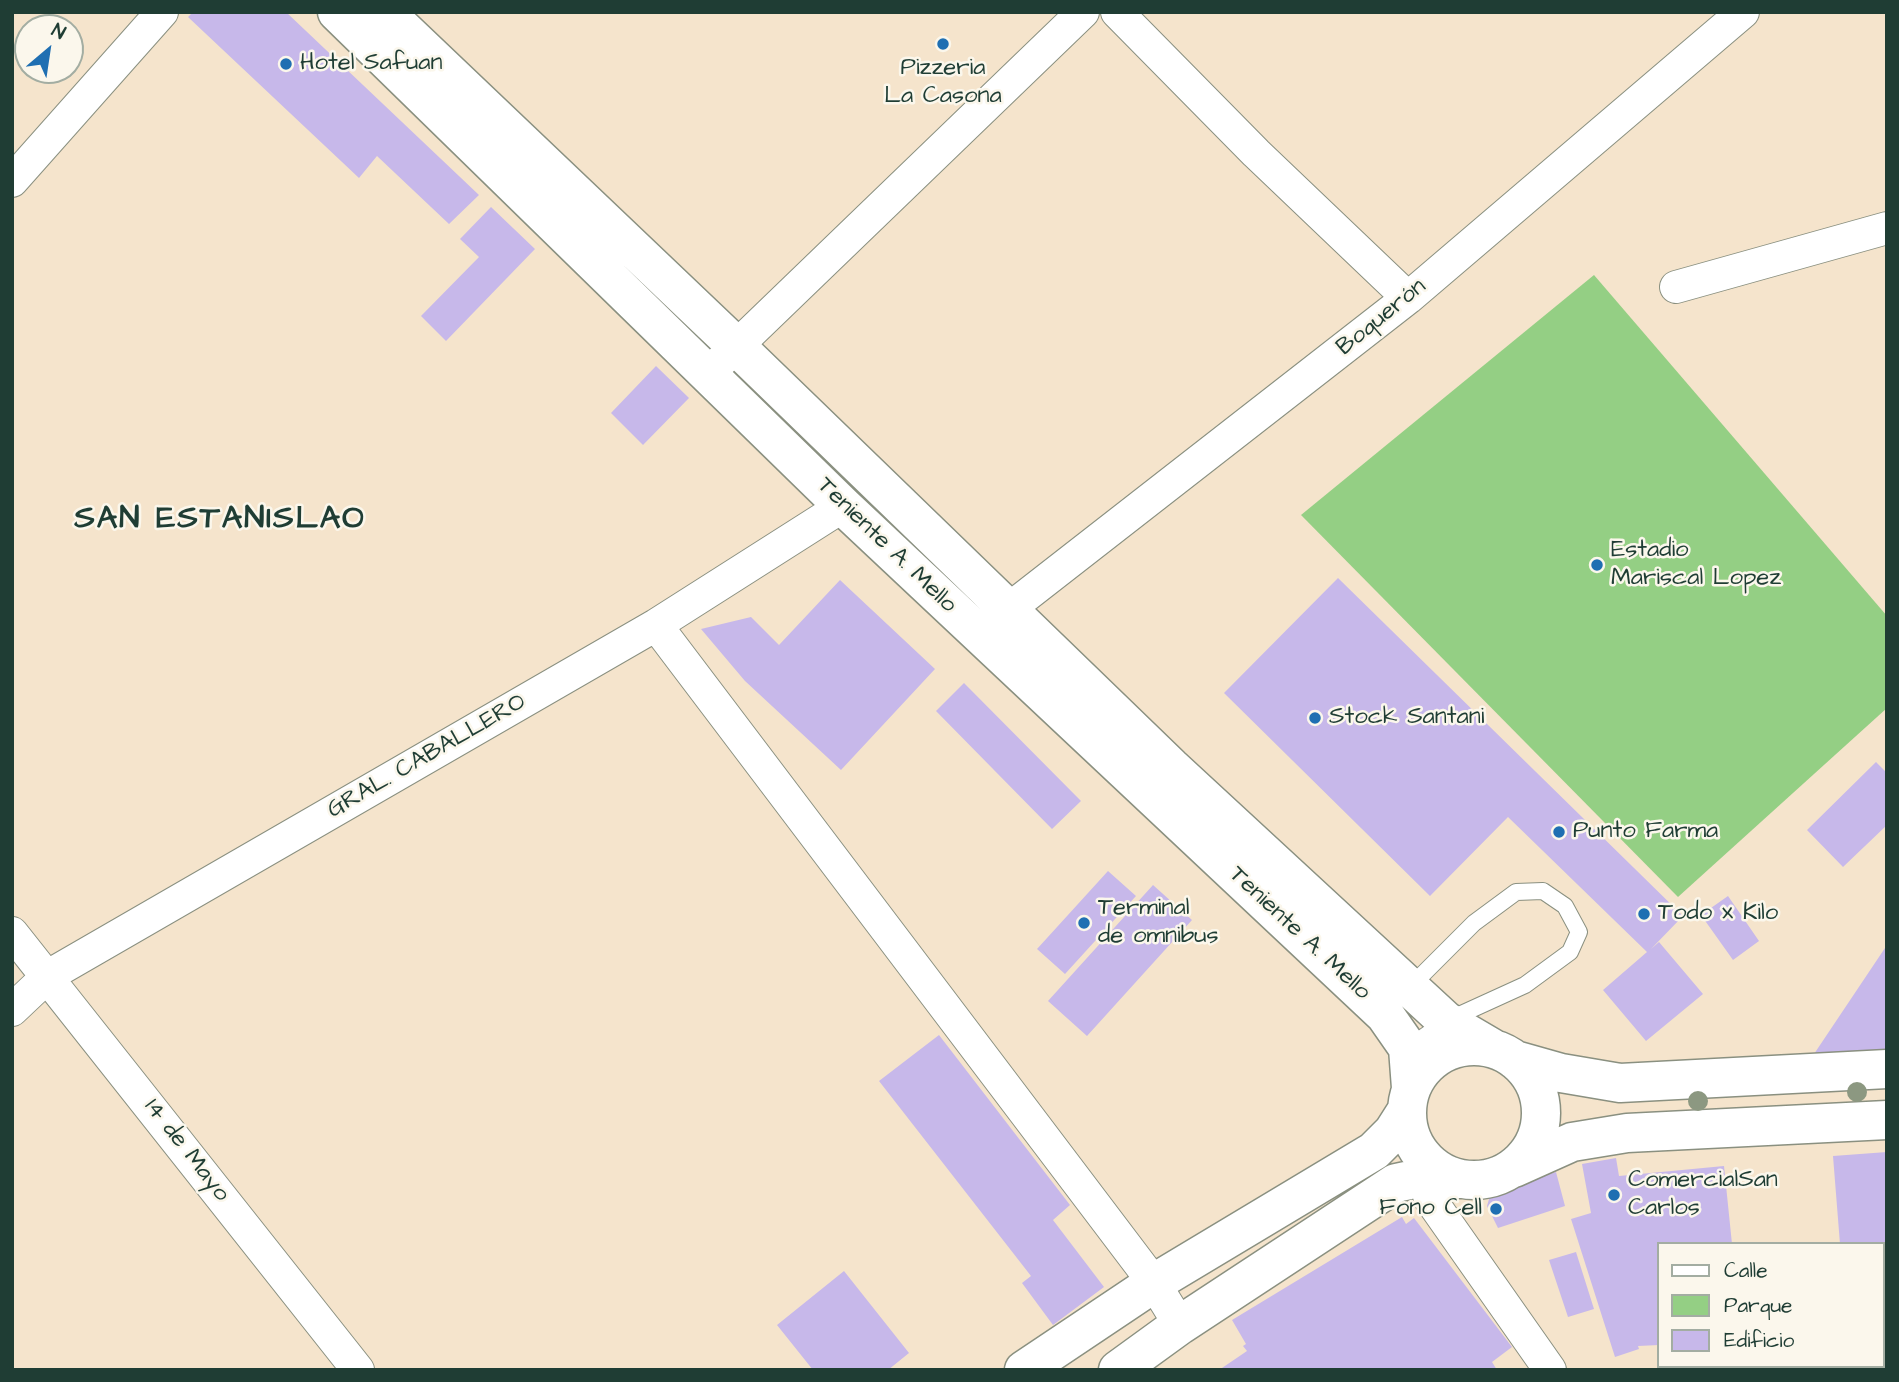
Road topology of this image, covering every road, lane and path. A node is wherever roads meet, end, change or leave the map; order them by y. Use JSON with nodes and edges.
{"nodes":[{"id":1,"x":162,"y":12,"type":"edge"},
{"id":2,"x":337,"y":12,"type":"edge"},
{"id":3,"x":385,"y":12,"type":"edge"},
{"id":4,"x":1083,"y":12,"type":"edge"},
{"id":5,"x":1117,"y":12,"type":"edge"},
{"id":6,"x":1742,"y":12,"type":"edge"},
{"id":7,"x":12,"y":181,"type":"edge"},
{"id":8,"x":1887,"y":228,"type":"edge"},
{"id":9,"x":1676,"y":287,"type":"dead end"},
{"id":10,"x":1408,"y":298,"type":"junction"},
{"id":11,"x":736,"y":346,"type":"junction"},
{"id":12,"x":709,"y":373,"type":"junction"},
{"id":13,"x":843,"y":506,"type":"junction"},
{"id":14,"x":1009,"y":609,"type":"junction"},
{"id":15,"x":656,"y":625,"type":"junction"},
{"id":16,"x":12,"y":933,"type":"edge"},
{"id":17,"x":48,"y":976,"type":"junction"},
{"id":18,"x":1397,"y":1002,"type":"junction"},
{"id":19,"x":12,"y":1010,"type":"edge"},
{"id":20,"x":1446,"y":1021,"type":"junction"},
{"id":21,"x":1408,"y":1048,"type":"junction"},
{"id":22,"x":1504,"y":1054,"type":"junction"},
{"id":23,"x":1887,"y":1069,"type":"edge"},
{"id":24,"x":1409,"y":1099,"type":"junction"},
{"id":25,"x":1887,"y":1120,"type":"edge"},
{"id":26,"x":1423,"y":1166,"type":"junction"},
{"id":27,"x":1514,"y":1168,"type":"junction"},
{"id":28,"x":1154,"y":1283,"type":"junction"},
{"id":29,"x":1180,"y":1325,"type":"junction"},
{"id":30,"x":358,"y":1370,"type":"edge"},
{"id":31,"x":1024,"y":1370,"type":"edge"},
{"id":32,"x":1118,"y":1370,"type":"edge"},
{"id":33,"x":1550,"y":1370,"type":"edge"}],
"edges":[{"from":1,"to":7,"type":"street"},
{"from":2,"to":12,"type":"street","name":"Teniente A. Mello"},
{"from":3,"to":11,"type":"street","name":"Teniente A. Mello"},
{"from":4,"to":11,"type":"street"},
{"from":5,"to":10,"type":"street"},
{"from":6,"to":10,"type":"street","name":"Boquerón"},
{"from":8,"to":9,"type":"street"},
{"from":10,"to":14,"type":"street","name":"Boquerón"},
{"from":11,"to":12,"type":"street"},
{"from":11,"to":14,"type":"street","name":"Teniente A. Mello"},
{"from":12,"to":13,"type":"street","name":"Teniente A. Mello"},
{"from":13,"to":15,"type":"street","name":"GRAL. CABALLERO"},
{"from":13,"to":18,"type":"street","name":"Teniente A. Mello"},
{"from":14,"to":18,"type":"street","name":"Teniente A. Mello"},
{"from":15,"to":17,"type":"street","name":"GRAL. CABALLERO"},
{"from":15,"to":28,"type":"street"},
{"from":16,"to":17,"type":"street","name":"14 de Mayo"},
{"from":17,"to":19,"type":"street","name":"GRAL. CABALLERO"},
{"from":17,"to":30,"type":"street","name":"14 de Mayo"},
{"from":18,"to":20,"type":"street","name":"Teniente A. Mello"},
{"from":18,"to":20,"type":"lane"},
{"from":18,"to":21,"type":"street","name":"Teniente A. Mello"},
{"from":20,"to":21,"type":"lane"},
{"from":20,"to":22,"type":"street","name":"Teniente A. Mello"},
{"from":21,"to":24,"type":"street"},
{"from":22,"to":23,"type":"street"},
{"from":22,"to":24,"type":"street"},
{"from":22,"to":27,"type":"street"},
{"from":24,"to":26,"type":"street"},
{"from":24,"to":28,"type":"street"},
{"from":25,"to":27,"type":"street"},
{"from":26,"to":27,"type":"street"},
{"from":26,"to":29,"type":"street"},
{"from":26,"to":33,"type":"street"},
{"from":28,"to":29,"type":"street"},
{"from":28,"to":31,"type":"street"},
{"from":29,"to":32,"type":"street"}]}
